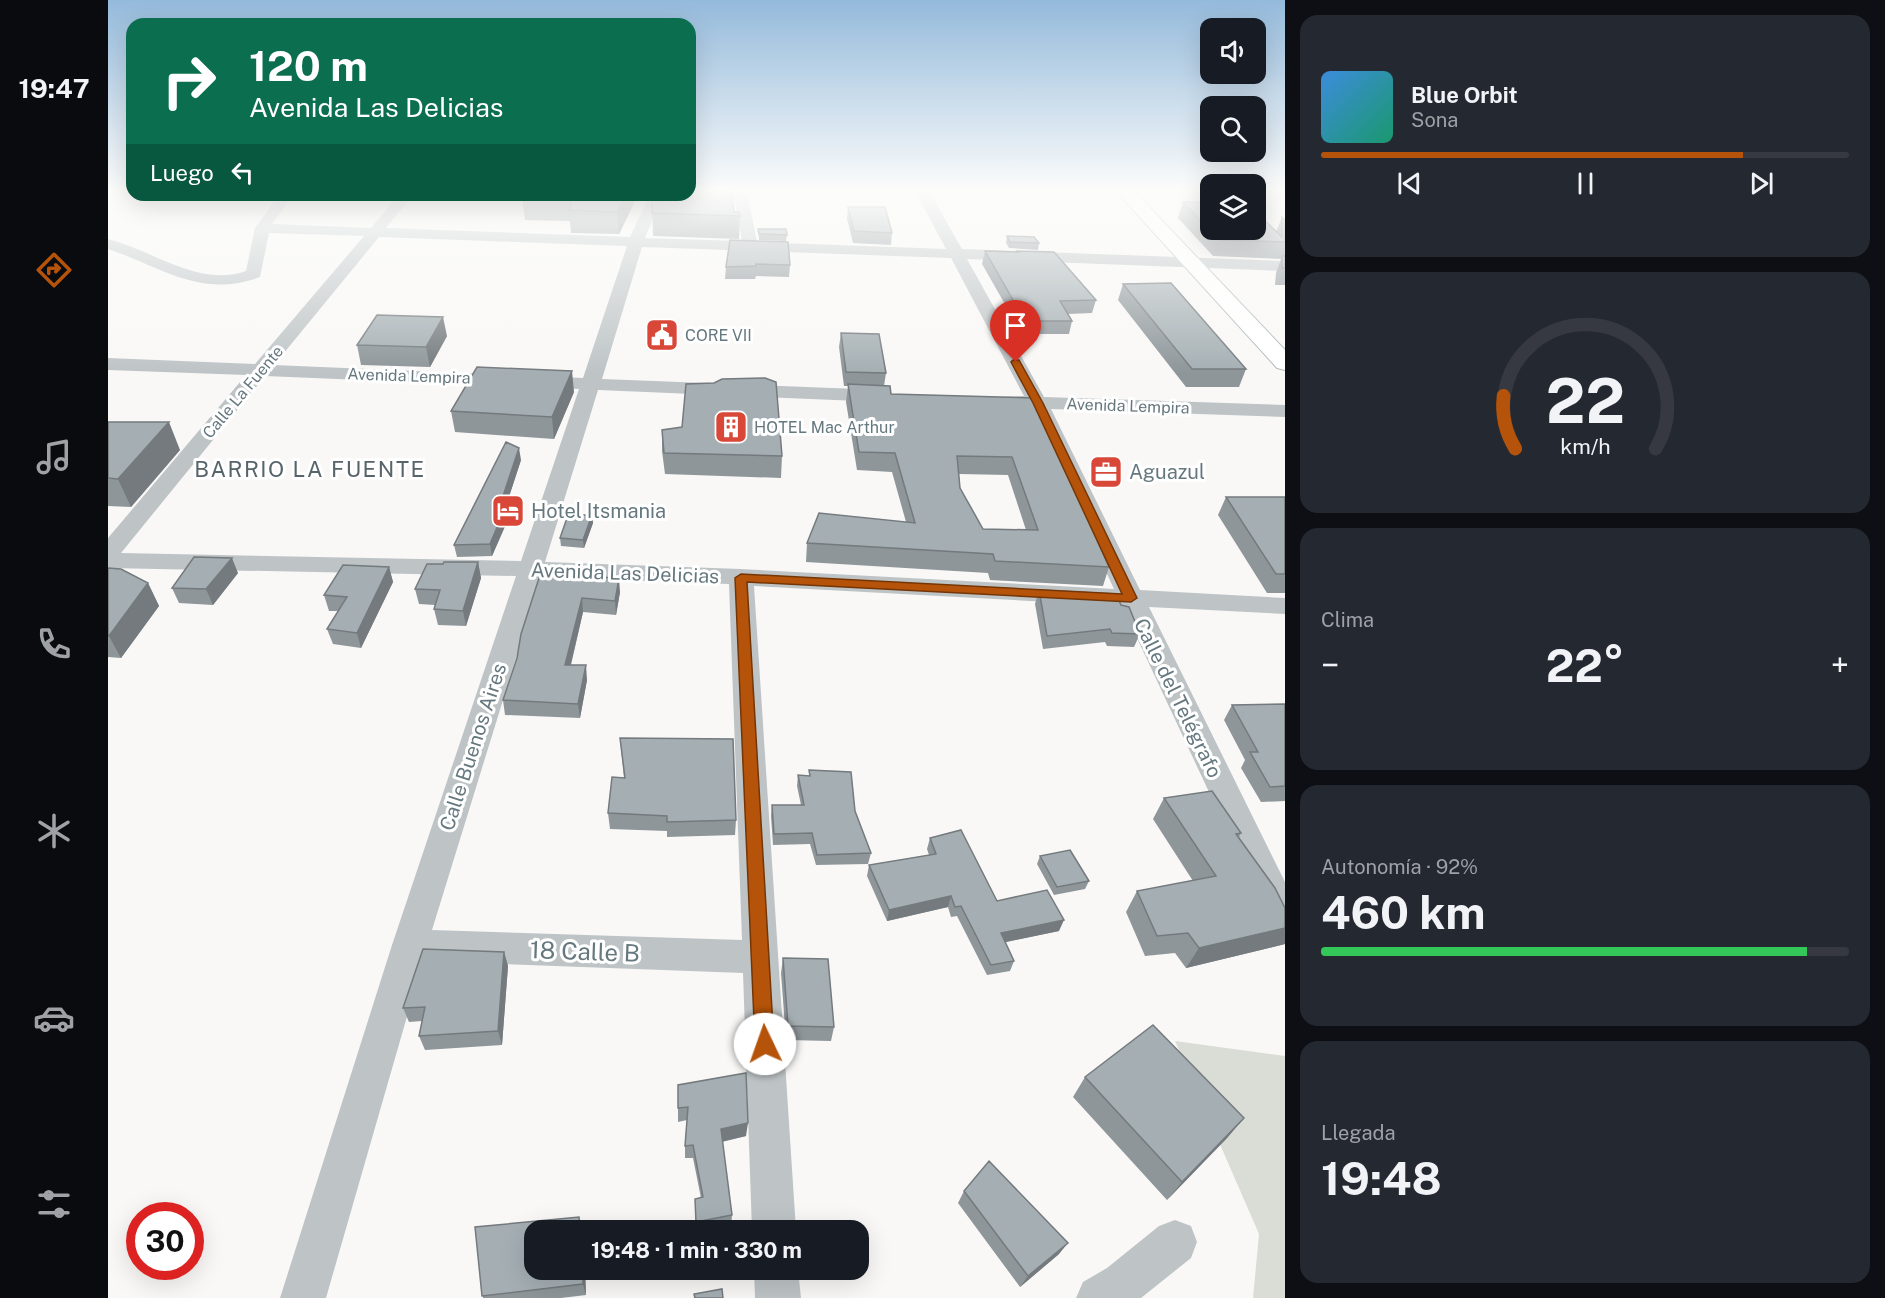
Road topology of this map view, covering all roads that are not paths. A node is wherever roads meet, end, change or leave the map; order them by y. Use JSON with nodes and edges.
{"nodes":[{"id":1,"x":128,"y":252,"type":"edge"},
{"id":2,"x":258,"y":252,"type":"edge"},
{"id":3,"x":361,"y":252,"type":"edge"},
{"id":4,"x":633,"y":252,"type":"edge"},
{"id":5,"x":900,"y":252,"type":"edge"},
{"id":6,"x":1181,"y":252,"type":"edge"},
{"id":7,"x":956,"y":254,"type":"junction"},
{"id":8,"x":1191,"y":263,"type":"junction"},
{"id":9,"x":1285,"y":266,"type":"edge"},
{"id":10,"x":1285,"y":363,"type":"edge"},
{"id":11,"x":108,"y":364,"type":"edge"},
{"id":12,"x":260,"y":370,"type":"junction"},
{"id":13,"x":589,"y":382,"type":"junction"},
{"id":14,"x":897,"y":396,"type":"edge"},
{"id":15,"x":979,"y":400,"type":"edge"},
{"id":16,"x":1038,"y":403,"type":"junction"},
{"id":17,"x":1285,"y":411,"type":"edge"},
{"id":18,"x":108,"y":553,"type":"edge"},
{"id":19,"x":108,"y":560,"type":"edge"},
{"id":20,"x":530,"y":569,"type":"junction"},
{"id":21,"x":741,"y":578,"type":"junction"},
{"id":22,"x":1131,"y":598,"type":"junction"},
{"id":23,"x":1285,"y":606,"type":"edge"},
{"id":24,"x":1285,"y":918,"type":"edge"},
{"id":25,"x":410,"y":945,"type":"junction"},
{"id":26,"x":760,"y":957,"type":"junction"},
{"id":27,"x":773,"y":1220,"type":"edge"},
{"id":28,"x":1175,"y":1242,"type":"dead end"},
{"id":29,"x":777,"y":1280,"type":"edge"},
{"id":30,"x":303,"y":1298,"type":"edge"},
{"id":31,"x":778,"y":1298,"type":"edge"},
{"id":32,"x":1100,"y":1298,"type":"edge"}],
"edges":[{"from":1,"to":2,"type":"street"},
{"from":3,"to":12,"type":"street","name":"Calle La Fuente"},
{"from":4,"to":13,"type":"street","name":"Calle Buenos Aires"},
{"from":5,"to":7,"type":"street"},
{"from":6,"to":8,"type":"main road"},
{"from":7,"to":8,"type":"street"},
{"from":7,"to":16,"type":"street","name":"Calle del Telégrafo"},
{"from":8,"to":9,"type":"street"},
{"from":8,"to":10,"type":"main road"},
{"from":11,"to":12,"type":"street","name":"Avenida Lempira"},
{"from":12,"to":13,"type":"street","name":"Avenida Lempira"},
{"from":12,"to":18,"type":"street","name":"Calle La Fuente"},
{"from":13,"to":14,"type":"street","name":"Avenida Lempira"},
{"from":13,"to":20,"type":"street","name":"Calle Buenos Aires"},
{"from":15,"to":16,"type":"street","name":"Avenida Lempira"},
{"from":16,"to":17,"type":"street","name":"Avenida Lempira"},
{"from":16,"to":22,"type":"street","name":"Calle del Telégrafo"},
{"from":19,"to":20,"type":"street","name":"Avenida Las Delicias"},
{"from":20,"to":21,"type":"street","name":"Avenida Las Delicias"},
{"from":20,"to":25,"type":"street","name":"Calle Buenos Aires"},
{"from":21,"to":22,"type":"street","name":"Avenida Las Delicias"},
{"from":21,"to":26,"type":"street"},
{"from":22,"to":23,"type":"street","name":"Avenida Las Delicias"},
{"from":22,"to":24,"type":"street","name":"Calle del Telégrafo"},
{"from":25,"to":26,"type":"street","name":"18 Calle B"},
{"from":25,"to":30,"type":"street","name":"Calle Buenos Aires"},
{"from":26,"to":27,"type":"street"},
{"from":28,"to":32,"type":"street"},
{"from":29,"to":31,"type":"street"}]}
